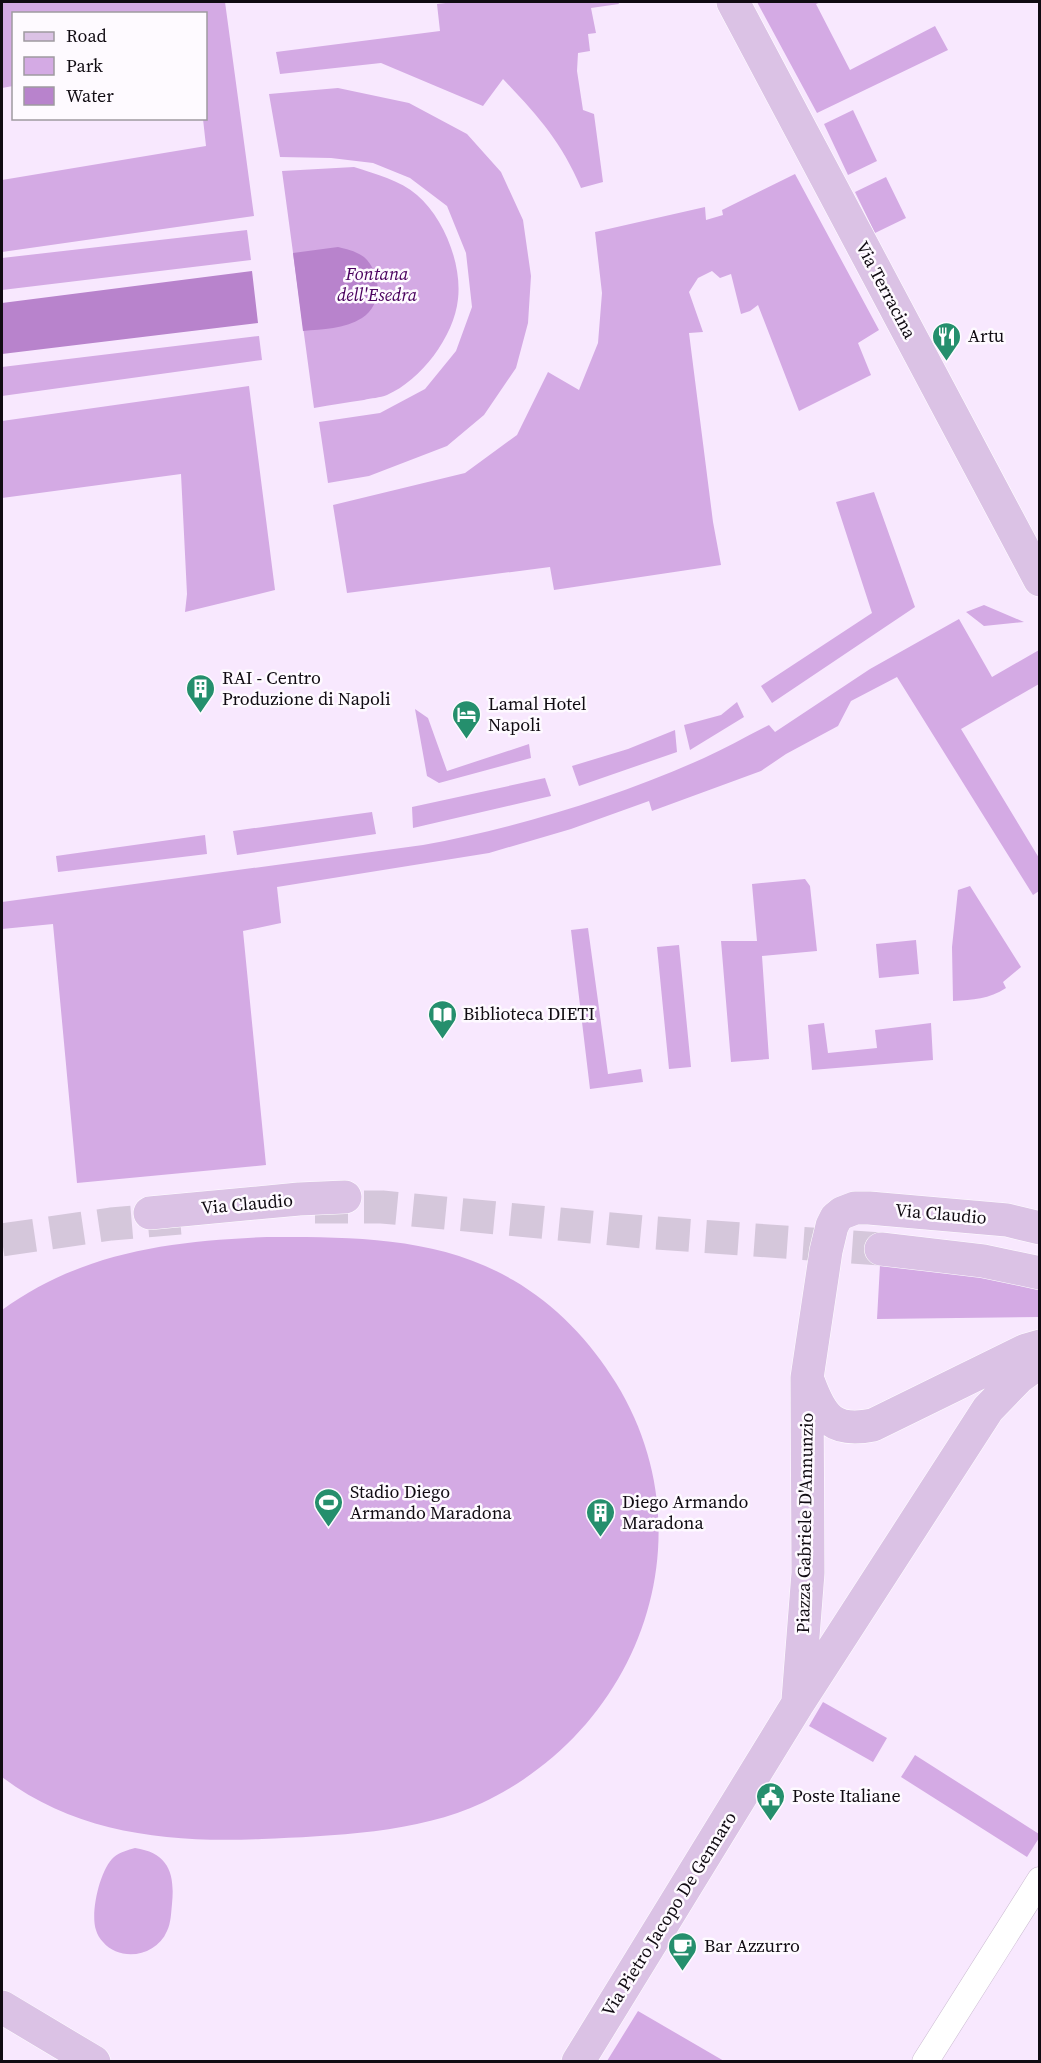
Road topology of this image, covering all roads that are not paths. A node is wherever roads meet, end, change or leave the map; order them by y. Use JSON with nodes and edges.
{"nodes":[{"id":1,"x":733,"y":2,"type":"edge"},
{"id":2,"x":1040,"y":580,"type":"edge"},
{"id":3,"x":345,"y":1197,"type":"tunnel mouth"},
{"id":4,"x":150,"y":1213,"type":"tunnel mouth"},
{"id":5,"x":842,"y":1213,"type":"joint"},
{"id":6,"x":1040,"y":1219,"type":"edge"},
{"id":7,"x":1007,"y":1220,"type":"junction"},
{"id":8,"x":1040,"y":1228,"type":"edge"},
{"id":9,"x":1040,"y":1254,"type":"edge"},
{"id":10,"x":1040,"y":1273,"type":"edge"},
{"id":11,"x":1040,"y":1346,"type":"edge"},
{"id":12,"x":1040,"y":1362,"type":"edge"},
{"id":13,"x":807,"y":1378,"type":"junction"},
{"id":14,"x":797,"y":1705,"type":"junction"},
{"id":15,"x":1040,"y":1880,"type":"edge"},
{"id":16,"x":2,"y":2007,"type":"edge"},
{"id":17,"x":2,"y":2027,"type":"edge"},
{"id":18,"x":62,"y":2061,"type":"edge"},
{"id":19,"x":94,"y":2061,"type":"edge"},
{"id":20,"x":578,"y":2061,"type":"edge"},
{"id":21,"x":925,"y":2061,"type":"edge"}],
"edges":[{"from":1,"to":2,"type":"main road","name":"Via Terracina"},
{"from":3,"to":4,"type":"main road","name":"Via Claudio"},
{"from":5,"to":7,"type":"main road","name":"Via Claudio"},
{"from":5,"to":13,"type":"main road","name":"Piazza Gabriele D'Annunzio"},
{"from":6,"to":7,"type":"main road"},
{"from":7,"to":8,"type":"main road","name":"Via Claudio"},
{"from":9,"to":10,"type":"main road","name":"Via Claudio"},
{"from":11,"to":13,"type":"main road"},
{"from":12,"to":14,"type":"main road","name":"Piazza Gabriele D'Annunzio"},
{"from":13,"to":14,"type":"main road","name":"Piazza Gabriele D'Annunzio"},
{"from":14,"to":20,"type":"main road","name":"Via Pietro Jacopo De Gennaro"},
{"from":15,"to":21,"type":"street"},
{"from":16,"to":19,"type":"main road"},
{"from":17,"to":18,"type":"main road"}]}
